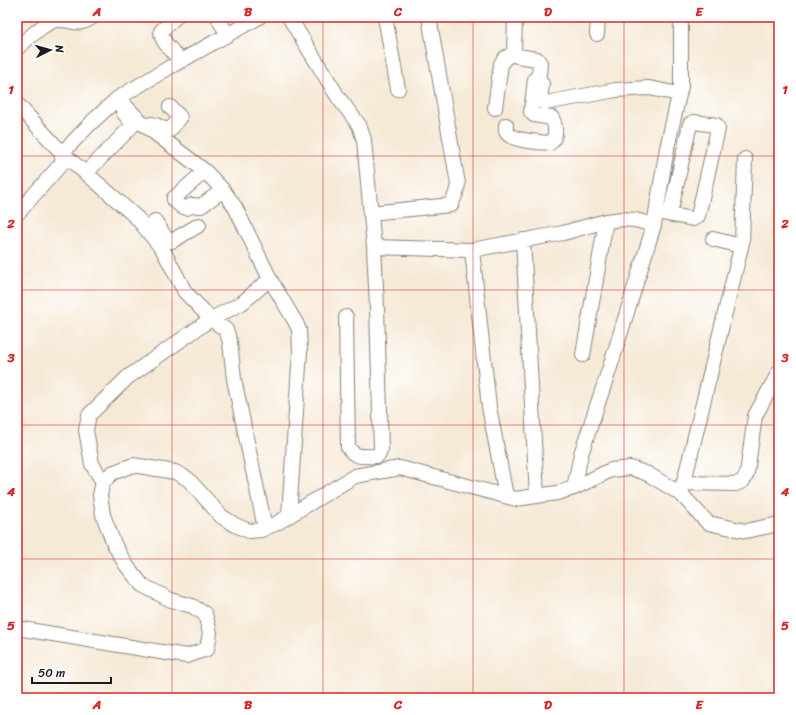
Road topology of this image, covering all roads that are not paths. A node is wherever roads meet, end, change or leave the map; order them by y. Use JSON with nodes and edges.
{"nodes":[{"id":1,"x":93,"y":17,"type":"edge"},
{"id":2,"x":176,"y":17,"type":"edge"},
{"id":3,"x":289,"y":17,"type":"edge"},
{"id":4,"x":385,"y":17,"type":"edge"},
{"id":5,"x":429,"y":17,"type":"edge"},
{"id":6,"x":515,"y":17,"type":"edge"},
{"id":7,"x":598,"y":17,"type":"edge"},
{"id":8,"x":681,"y":17,"type":"edge"},
{"id":9,"x":219,"y":18,"type":"edge"},
{"id":10,"x":256,"y":18,"type":"edge"},
{"id":11,"x":597,"y":34,"type":"dead end"},
{"id":12,"x":228,"y":35,"type":"junction"},
{"id":13,"x":17,"y":48,"type":"edge"},
{"id":14,"x":514,"y":53,"type":"junction"},
{"id":15,"x":181,"y":61,"type":"junction"},
{"id":16,"x":543,"y":65,"type":"dead end"},
{"id":17,"x":398,"y":89,"type":"dead end"},
{"id":18,"x":679,"y":94,"type":"junction"},
{"id":19,"x":120,"y":98,"type":"junction"},
{"id":20,"x":17,"y":104,"type":"edge"},
{"id":21,"x":170,"y":107,"type":"dead end"},
{"id":22,"x":495,"y":108,"type":"dead end"},
{"id":23,"x":148,"y":121,"type":"junction"},
{"id":24,"x":506,"y":125,"type":"dead end"},
{"id":25,"x":62,"y":153,"type":"junction"},
{"id":26,"x":745,"y":159,"type":"dead end"},
{"id":27,"x":204,"y":171,"type":"junction"},
{"id":28,"x":86,"y":173,"type":"junction"},
{"id":29,"x":223,"y":190,"type":"junction"},
{"id":30,"x":370,"y":213,"type":"junction"},
{"id":31,"x":17,"y":214,"type":"edge"},
{"id":32,"x":660,"y":217,"type":"junction"},
{"id":33,"x":606,"y":221,"type":"junction"},
{"id":34,"x":154,"y":222,"type":"junction"},
{"id":35,"x":199,"y":225,"type":"dead end"},
{"id":36,"x":713,"y":239,"type":"dead end"},
{"id":37,"x":523,"y":240,"type":"junction"},
{"id":38,"x":741,"y":246,"type":"junction"},
{"id":39,"x":374,"y":247,"type":"junction"},
{"id":40,"x":472,"y":250,"type":"junction"},
{"id":41,"x":270,"y":279,"type":"junction"},
{"id":42,"x":346,"y":316,"type":"dead end"},
{"id":43,"x":211,"y":319,"type":"junction"},
{"id":44,"x":583,"y":356,"type":"dead end"},
{"id":45,"x":779,"y":372,"type":"edge"},
{"id":46,"x":103,"y":482,"type":"junction"},
{"id":47,"x":574,"y":488,"type":"junction"},
{"id":48,"x":682,"y":488,"type":"junction"},
{"id":49,"x":506,"y":496,"type":"junction"},
{"id":50,"x":537,"y":496,"type":"junction"},
{"id":51,"x":289,"y":516,"type":"junction"},
{"id":52,"x":779,"y":524,"type":"edge"},
{"id":53,"x":265,"y":528,"type":"junction"},
{"id":54,"x":17,"y":628,"type":"edge"}],
"edges":[{"from":1,"to":13,"type":"street"},
{"from":2,"to":15,"type":"street"},
{"from":3,"to":30,"type":"street"},
{"from":4,"to":17,"type":"street"},
{"from":5,"to":30,"type":"street"},
{"from":6,"to":14,"type":"street"},
{"from":7,"to":11,"type":"street"},
{"from":8,"to":18,"type":"street"},
{"from":9,"to":12,"type":"street"},
{"from":10,"to":12,"type":"street"},
{"from":12,"to":15,"type":"street"},
{"from":14,"to":22,"type":"street"},
{"from":14,"to":24,"type":"street"},
{"from":15,"to":19,"type":"street"},
{"from":16,"to":18,"type":"street"},
{"from":18,"to":32,"type":"street"},
{"from":19,"to":23,"type":"street"},
{"from":19,"to":25,"type":"street"},
{"from":19,"to":28,"type":"street"},
{"from":20,"to":25,"type":"street"},
{"from":21,"to":23,"type":"street"},
{"from":23,"to":27,"type":"street"},
{"from":25,"to":28,"type":"street"},
{"from":25,"to":31,"type":"street"},
{"from":26,"to":38,"type":"street"},
{"from":27,"to":29,"type":"street"},
{"from":27,"to":29,"type":"street"},
{"from":28,"to":34,"type":"street"},
{"from":29,"to":41,"type":"street"},
{"from":30,"to":39,"type":"street"},
{"from":32,"to":32,"type":"street"},
{"from":32,"to":33,"type":"street"},
{"from":32,"to":47,"type":"street"},
{"from":33,"to":37,"type":"street"},
{"from":33,"to":44,"type":"street"},
{"from":34,"to":35,"type":"street"},
{"from":34,"to":43,"type":"street"},
{"from":36,"to":38,"type":"street"},
{"from":37,"to":40,"type":"street"},
{"from":37,"to":50,"type":"street"},
{"from":38,"to":48,"type":"street"},
{"from":39,"to":40,"type":"street"},
{"from":39,"to":42,"type":"street"},
{"from":40,"to":49,"type":"street"},
{"from":41,"to":43,"type":"street"},
{"from":41,"to":51,"type":"street"},
{"from":43,"to":46,"type":"street"},
{"from":43,"to":53,"type":"street"},
{"from":45,"to":48,"type":"street"},
{"from":46,"to":53,"type":"street"},
{"from":46,"to":54,"type":"street"},
{"from":47,"to":48,"type":"street"},
{"from":47,"to":50,"type":"street"},
{"from":48,"to":52,"type":"street"},
{"from":49,"to":50,"type":"street"},
{"from":49,"to":51,"type":"street"},
{"from":51,"to":53,"type":"street"}]}
